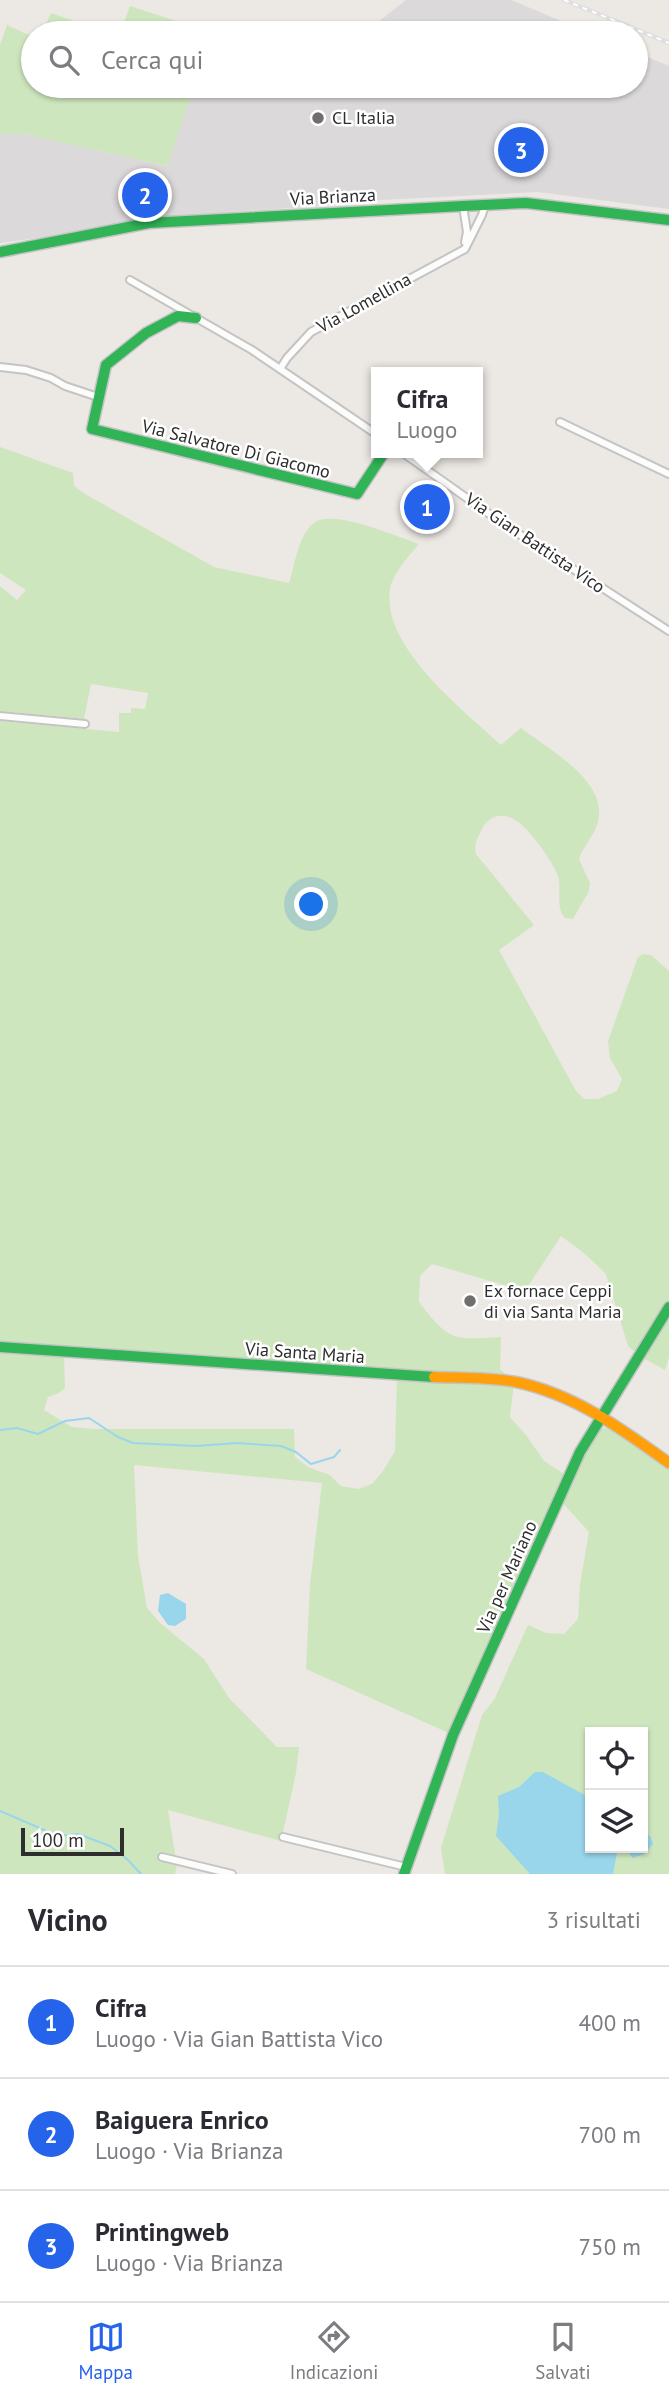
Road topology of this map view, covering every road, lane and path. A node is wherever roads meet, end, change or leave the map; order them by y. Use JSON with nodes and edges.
{"nodes":[{"id":1,"x":485,"y":205,"type":"junction"},
{"id":2,"x":463,"y":206,"type":"junction"},
{"id":3,"x":669,"y":220,"type":"edge"},
{"id":4,"x":0,"y":252,"type":"edge"},
{"id":5,"x":460,"y":253,"type":"junction"},
{"id":6,"x":130,"y":280,"type":"dead end"},
{"id":7,"x":196,"y":317,"type":"junction"},
{"id":8,"x":0,"y":367,"type":"edge"},
{"id":9,"x":280,"y":369,"type":"junction"},
{"id":10,"x":98,"y":397,"type":"junction"},
{"id":11,"x":560,"y":422,"type":"dead end"},
{"id":12,"x":371,"y":431,"type":"edge"},
{"id":13,"x":381,"y":458,"type":"edge"},
{"id":14,"x":410,"y":458,"type":"edge"},
{"id":15,"x":669,"y":474,"type":"edge"},
{"id":16,"x":669,"y":631,"type":"edge"},
{"id":17,"x":0,"y":716,"type":"edge"},
{"id":18,"x":85,"y":724,"type":"dead end"},
{"id":19,"x":669,"y":1307,"type":"edge"},
{"id":20,"x":0,"y":1347,"type":"edge"},
{"id":21,"x":601,"y":1416,"type":"junction"},
{"id":22,"x":669,"y":1463,"type":"edge"},
{"id":23,"x":283,"y":1838,"type":"dead end"},
{"id":24,"x":162,"y":1857,"type":"dead end"},
{"id":25,"x":405,"y":1871,"type":"edge"},
{"id":26,"x":232,"y":1874,"type":"edge"}],
"edges":[{"from":1,"to":2,"type":"street","name":"Via Brianza"},
{"from":1,"to":3,"type":"street","name":"Via Brianza"},
{"from":1,"to":5,"type":"street"},
{"from":2,"to":4,"type":"street","name":"Via Brianza"},
{"from":2,"to":5,"type":"street"},
{"from":5,"to":9,"type":"street","name":"Via Lomellina"},
{"from":6,"to":7,"type":"street"},
{"from":7,"to":9,"type":"street"},
{"from":7,"to":10,"type":"street","name":"Via Salvatore Di Giacomo"},
{"from":8,"to":10,"type":"street"},
{"from":9,"to":12,"type":"street"},
{"from":10,"to":13,"type":"street","name":"Via Salvatore Di Giacomo"},
{"from":11,"to":15,"type":"street"},
{"from":14,"to":16,"type":"street","name":"Via Gian Battista Vico"},
{"from":17,"to":18,"type":"street"},
{"from":19,"to":21,"type":"street","name":"Via per Mariano"},
{"from":20,"to":21,"type":"street","name":"Via Santa Maria"},
{"from":21,"to":22,"type":"street","name":"Via Santa Maria"},
{"from":21,"to":25,"type":"street","name":"Via per Mariano"},
{"from":23,"to":25,"type":"street"},
{"from":24,"to":26,"type":"street"}]}
